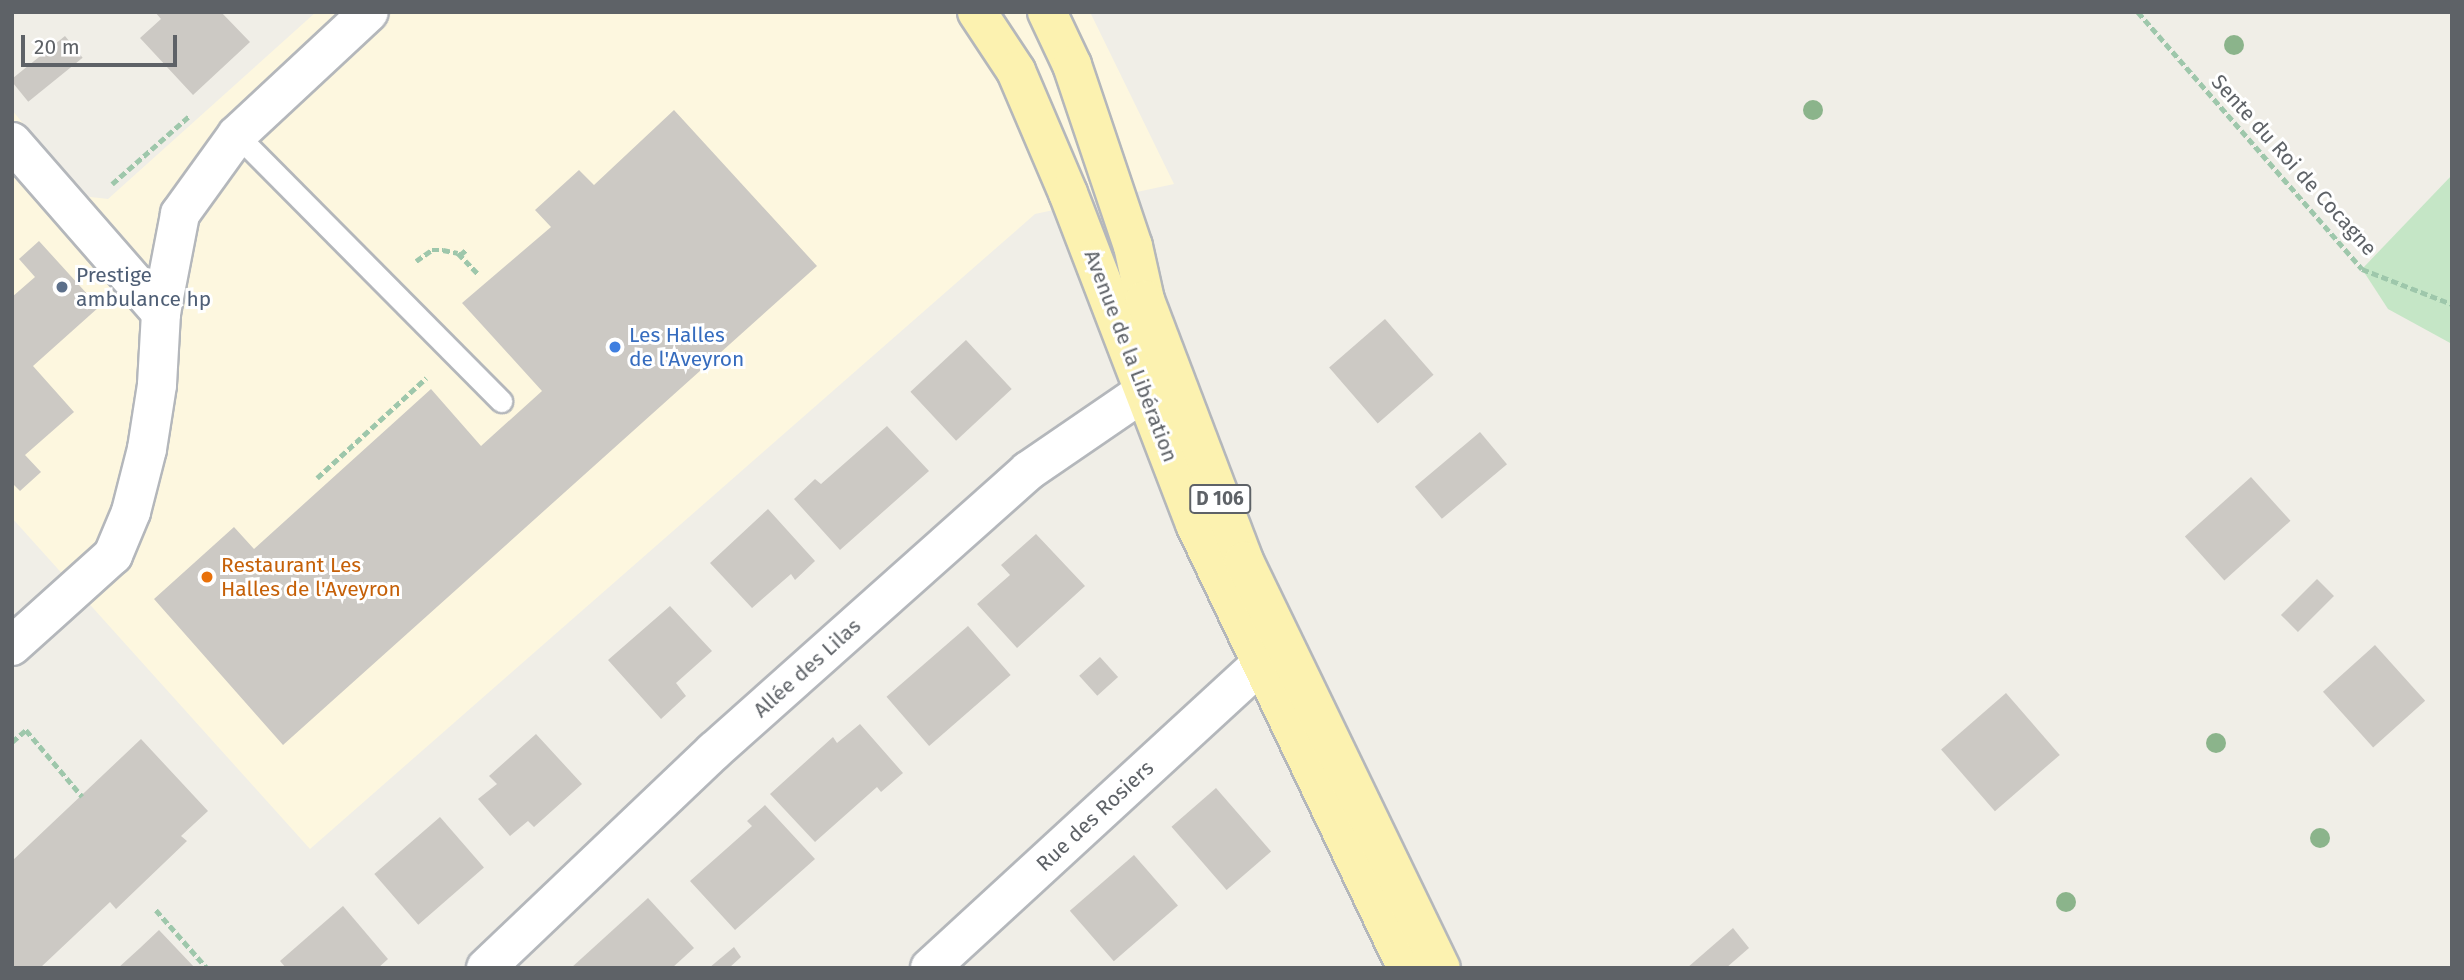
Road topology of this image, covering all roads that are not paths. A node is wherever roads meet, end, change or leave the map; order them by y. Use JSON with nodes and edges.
{"nodes":[{"id":1,"x":369,"y":12,"type":"edge"},
{"id":2,"x":977,"y":12,"type":"edge"},
{"id":3,"x":1048,"y":12,"type":"edge"},
{"id":4,"x":237,"y":135,"type":"junction"},
{"id":5,"x":12,"y":142,"type":"edge"},
{"id":6,"x":161,"y":313,"type":"junction"},
{"id":7,"x":1160,"y":386,"type":"junction"},
{"id":8,"x":501,"y":401,"type":"dead end"},
{"id":9,"x":12,"y":646,"type":"edge"},
{"id":10,"x":1274,"y":658,"type":"junction"},
{"id":11,"x":486,"y":968,"type":"edge"},
{"id":12,"x":930,"y":968,"type":"edge"},
{"id":13,"x":1407,"y":968,"type":"edge"},
{"id":14,"x":1441,"y":968,"type":"edge"}],
"edges":[{"from":1,"to":4,"type":"street"},
{"from":2,"to":7,"type":"main road","name":"Avenue de la Libération","number":"D 106"},
{"from":3,"to":7,"type":"main road","name":"Avenue de la Libération","number":"D 106"},
{"from":4,"to":6,"type":"street"},
{"from":4,"to":8,"type":"lane"},
{"from":5,"to":6,"type":"street"},
{"from":6,"to":9,"type":"street"},
{"from":7,"to":10,"type":"main road","name":"Avenue de la Libération","number":"D 106"},
{"from":7,"to":11,"type":"street","name":"Allée des Lilas"},
{"from":10,"to":12,"type":"street","name":"Rue des Rosiers"},
{"from":10,"to":13,"type":"main road","name":"Avenue de la Libération","number":"D 106"},
{"from":10,"to":14,"type":"main road","name":"Avenue de la Libération","number":"D 106"}]}
